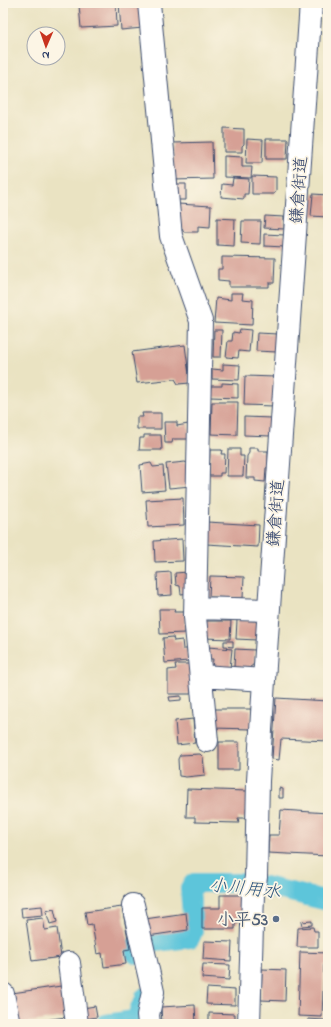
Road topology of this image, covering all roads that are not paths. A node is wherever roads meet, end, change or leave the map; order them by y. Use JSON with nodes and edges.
{"nodes":[{"id":1,"x":149,"y":3,"type":"edge"},
{"id":2,"x":311,"y":3,"type":"edge"},
{"id":3,"x":196,"y":608,"type":"junction"},
{"id":4,"x":268,"y":610,"type":"junction"},
{"id":5,"x":201,"y":676,"type":"junction"},
{"id":6,"x":264,"y":680,"type":"junction"},
{"id":7,"x":207,"y":741,"type":"dead end"},
{"id":8,"x":133,"y":905,"type":"dead end"},
{"id":9,"x":69,"y":964,"type":"dead end"},
{"id":10,"x":3,"y":994,"type":"edge"},
{"id":11,"x":9,"y":1024,"type":"edge"},
{"id":12,"x":77,"y":1024,"type":"edge"},
{"id":13,"x":149,"y":1024,"type":"edge"},
{"id":14,"x":249,"y":1024,"type":"edge"}],
"edges":[{"from":1,"to":3,"type":"street"},
{"from":2,"to":4,"type":"street","name":"鎌倉街道"},
{"from":3,"to":4,"type":"street"},
{"from":3,"to":5,"type":"street"},
{"from":4,"to":6,"type":"street","name":"鎌倉街道"},
{"from":5,"to":6,"type":"street"},
{"from":5,"to":7,"type":"street"},
{"from":6,"to":14,"type":"street","name":"鎌倉街道"},
{"from":8,"to":13,"type":"street"},
{"from":9,"to":12,"type":"street"},
{"from":10,"to":11,"type":"street"}]}
